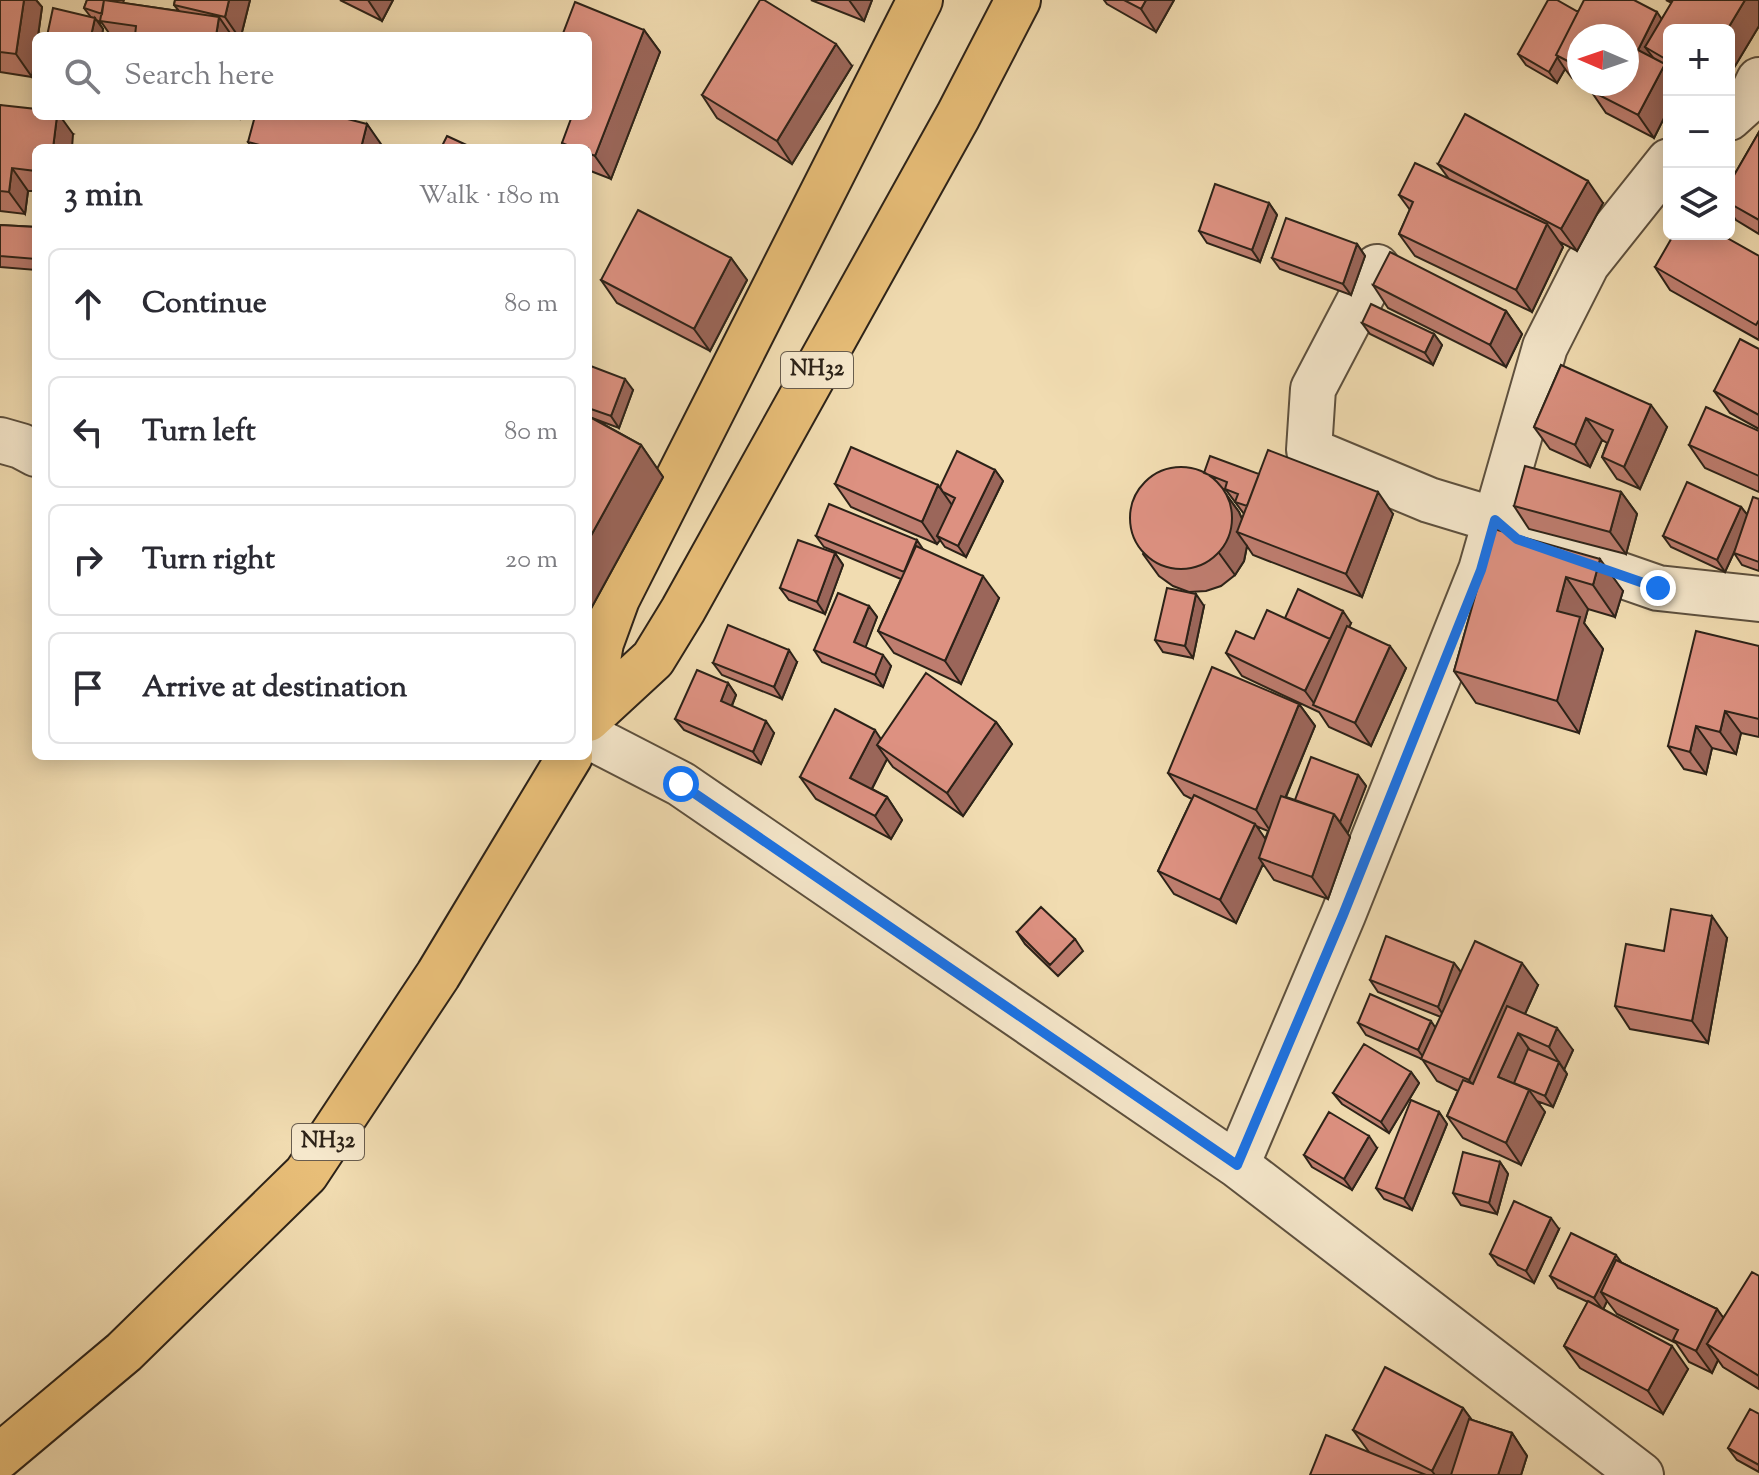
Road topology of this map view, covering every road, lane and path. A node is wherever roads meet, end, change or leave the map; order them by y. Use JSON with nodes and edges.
{"nodes":[{"id":1,"x":920,"y":0,"type":"edge"},
{"id":2,"x":1018,"y":0,"type":"edge"},
{"id":3,"x":1759,"y":80,"type":"edge"},
{"id":4,"x":1735,"y":113,"type":"edge"},
{"id":5,"x":1663,"y":168,"type":"edge"},
{"id":6,"x":1377,"y":267,"type":"dead end"},
{"id":7,"x":0,"y":440,"type":"edge"},
{"id":8,"x":32,"y":452,"type":"edge"},
{"id":9,"x":1495,"y":520,"type":"junction"},
{"id":10,"x":1759,"y":599,"type":"edge"},
{"id":11,"x":592,"y":694,"type":"edge"},
{"id":12,"x":592,"y":713,"type":"edge"},
{"id":13,"x":592,"y":738,"type":"edge"},
{"id":14,"x":568,"y":760,"type":"edge"},
{"id":15,"x":1237,"y":1165,"type":"junction"},
{"id":16,"x":0,"y":1456,"type":"edge"},
{"id":17,"x":1641,"y":1475,"type":"edge"}],
"edges":[{"from":1,"to":11,"type":"main road","number":"NH32"},
{"from":2,"to":12,"type":"main road","number":"NH32"},
{"from":3,"to":4,"type":"street"},
{"from":5,"to":9,"type":"street"},
{"from":6,"to":9,"type":"street"},
{"from":7,"to":8,"type":"street"},
{"from":9,"to":10,"type":"street"},
{"from":9,"to":15,"type":"street"},
{"from":13,"to":15,"type":"street"},
{"from":14,"to":16,"type":"main road","number":"NH32"},
{"from":15,"to":17,"type":"street"}]}
